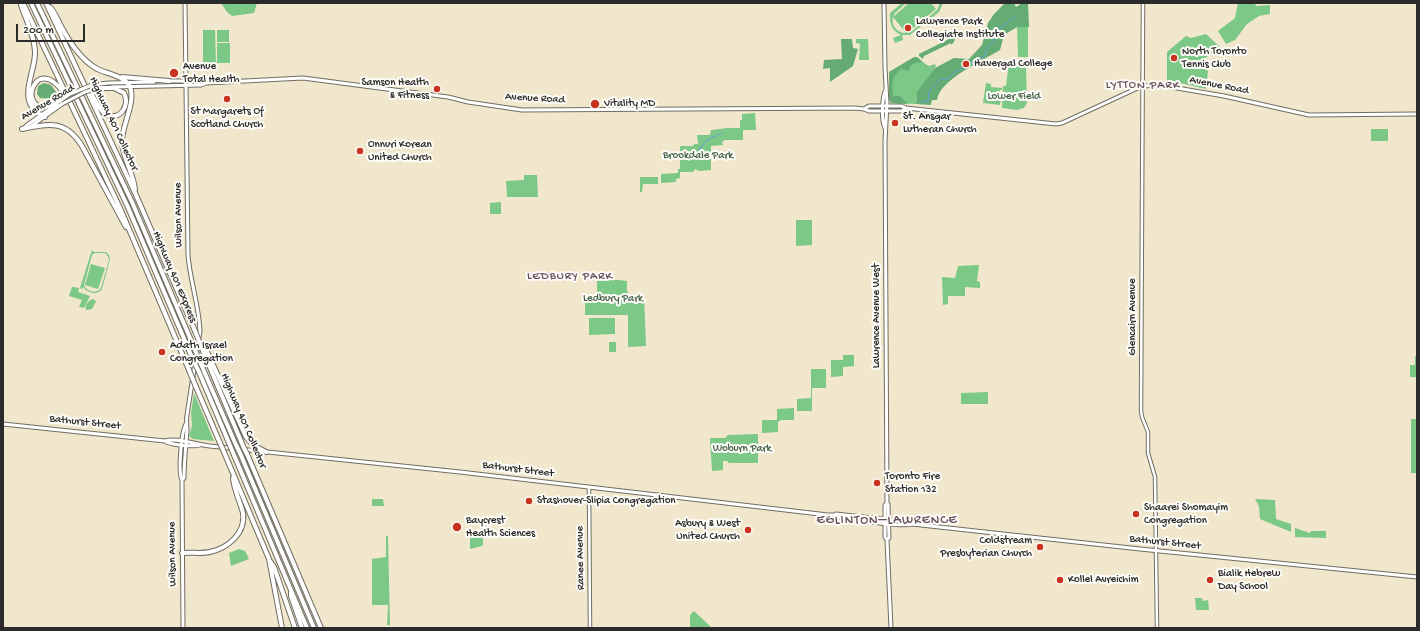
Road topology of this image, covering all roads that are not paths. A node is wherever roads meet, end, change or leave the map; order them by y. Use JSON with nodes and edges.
{"nodes":[{"id":1,"x":22,"y":3,"type":"edge"},
{"id":2,"x":31,"y":3,"type":"edge"},
{"id":3,"x":37,"y":3,"type":"edge"},
{"id":4,"x":46,"y":3,"type":"edge"},
{"id":5,"x":185,"y":3,"type":"edge"},
{"id":6,"x":884,"y":3,"type":"edge"},
{"id":7,"x":1143,"y":3,"type":"edge"},
{"id":8,"x":115,"y":76,"type":"junction"},
{"id":9,"x":169,"y":81,"type":"junction"},
{"id":10,"x":186,"y":81,"type":"junction"},
{"id":11,"x":206,"y":83,"type":"junction"},
{"id":12,"x":129,"y":84,"type":"junction"},
{"id":13,"x":186,"y":86,"type":"junction"},
{"id":14,"x":1142,"y":86,"type":"junction"},
{"id":15,"x":86,"y":88,"type":"junction"},
{"id":16,"x":97,"y":88,"type":"junction"},
{"id":17,"x":70,"y":102,"type":"junction"},
{"id":18,"x":61,"y":103,"type":"junction"},
{"id":19,"x":885,"y":106,"type":"junction"},
{"id":20,"x":906,"y":108,"type":"junction"},
{"id":21,"x":864,"y":109,"type":"junction"},
{"id":22,"x":885,"y":111,"type":"junction"},
{"id":23,"x":1417,"y":114,"type":"edge"},
{"id":24,"x":43,"y":116,"type":"junction"},
{"id":25,"x":22,"y":129,"type":"joint"},
{"id":26,"x":136,"y":193,"type":"junction"},
{"id":27,"x":132,"y":235,"type":"junction"},
{"id":28,"x":195,"y":330,"type":"junction"},
{"id":29,"x":3,"y":424,"type":"edge"},
{"id":30,"x":183,"y":443,"type":"junction"},
{"id":31,"x":266,"y":452,"type":"junction"},
{"id":32,"x":233,"y":473,"type":"junction"},
{"id":33,"x":588,"y":487,"type":"junction"},
{"id":34,"x":887,"y":503,"type":"junction"},
{"id":35,"x":889,"y":519,"type":"junction"},
{"id":36,"x":885,"y":521,"type":"junction"},
{"id":37,"x":889,"y":524,"type":"junction"},
{"id":38,"x":912,"y":524,"type":"junction"},
{"id":39,"x":887,"y":540,"type":"junction"},
{"id":40,"x":1156,"y":551,"type":"junction"},
{"id":41,"x":182,"y":553,"type":"junction"},
{"id":42,"x":269,"y":559,"type":"junction"},
{"id":43,"x":1417,"y":577,"type":"edge"},
{"id":44,"x":291,"y":589,"type":"junction"},
{"id":45,"x":321,"y":627,"type":"edge"},
{"id":46,"x":183,"y":628,"type":"edge"},
{"id":47,"x":282,"y":628,"type":"edge"},
{"id":48,"x":295,"y":628,"type":"edge"},
{"id":49,"x":302,"y":628,"type":"edge"},
{"id":50,"x":307,"y":628,"type":"edge"},
{"id":51,"x":314,"y":628,"type":"edge"},
{"id":52,"x":590,"y":628,"type":"edge"},
{"id":53,"x":891,"y":628,"type":"edge"},
{"id":54,"x":1157,"y":628,"type":"edge"}],
"edges":[{"from":1,"to":17,"type":"highway"},
{"from":1,"to":24,"type":"highway"},
{"from":2,"to":44,"type":"highway","name":"Highway 401 Express","bridge":true},
{"from":3,"to":51,"type":"highway","name":"Highway 401 Express","bridge":true},
{"from":4,"to":8,"type":"highway"},
{"from":4,"to":15,"type":"highway","name":"Highway 401 Collector"},
{"from":5,"to":10,"type":"main road","name":"Wilson Avenue"},
{"from":6,"to":19,"type":"main road","name":"Lawrence Avenue West"},
{"from":7,"to":14,"type":"street","name":"Glencairn Avenue"},
{"from":8,"to":9,"type":"highway"},
{"from":8,"to":12,"type":"highway"},
{"from":9,"to":10,"type":"main road","name":"Avenue Road"},
{"from":9,"to":12,"type":"main road","name":"Avenue Road"},
{"from":10,"to":11,"type":"main road","name":"Avenue Road"},
{"from":10,"to":13,"type":"main road","name":"Wilson Avenue"},
{"from":11,"to":13,"type":"main road","name":"Avenue Road"},
{"from":11,"to":21,"type":"main road","name":"Avenue Road"},
{"from":12,"to":13,"type":"main road","name":"Avenue Road"},
{"from":12,"to":16,"type":"main road","name":"Avenue Road"},
{"from":12,"to":18,"type":"main road","name":"Avenue Road","bridge":true},
{"from":12,"to":26,"type":"highway"},
{"from":13,"to":30,"type":"main road","name":"Wilson Avenue"},
{"from":14,"to":20,"type":"main road","name":"Avenue Road"},
{"from":14,"to":23,"type":"main road","name":"Avenue Road"},
{"from":14,"to":40,"type":"street","name":"Glencairn Avenue"},
{"from":15,"to":16,"type":"highway"},
{"from":15,"to":26,"type":"highway","name":"Highway 401 Collector"},
{"from":16,"to":18,"type":"main road","name":"Avenue Road","bridge":true},
{"from":17,"to":18,"type":"highway"},
{"from":17,"to":27,"type":"highway"},
{"from":18,"to":24,"type":"main road","name":"Avenue Road"},
{"from":19,"to":20,"type":"main road","name":"Avenue Road"},
{"from":19,"to":21,"type":"main road","name":"Avenue Road"},
{"from":19,"to":22,"type":"main road","name":"Lawrence Avenue West"},
{"from":20,"to":22,"type":"main road","name":"Avenue Road"},
{"from":21,"to":22,"type":"main road","name":"Avenue Road"},
{"from":22,"to":34,"type":"main road","name":"Lawrence Avenue West"},
{"from":24,"to":25,"type":"main road","name":"Avenue Road"},
{"from":25,"to":27,"type":"highway"},
{"from":26,"to":28,"type":"highway","name":"Highway 401 Collector"},
{"from":27,"to":32,"type":"highway","bridge":true},
{"from":28,"to":31,"type":"highway","bridge":true},
{"from":28,"to":45,"type":"highway","name":"Highway 401 Collector","bridge":true},
{"from":29,"to":30,"type":"main road","name":"Bathurst Street"},
{"from":30,"to":31,"type":"main road","name":"Bathurst Street"},
{"from":30,"to":41,"type":"main road","name":"Wilson Avenue"},
{"from":31,"to":33,"type":"main road","name":"Bathurst Street"},
{"from":32,"to":41,"type":"highway"},
{"from":32,"to":42,"type":"highway"},
{"from":33,"to":36,"type":"main road","name":"Bathurst Street"},
{"from":33,"to":52,"type":"street","name":"Ranee Avenue"},
{"from":34,"to":35,"type":"main road","name":"Lawrence Avenue West"},
{"from":34,"to":36,"type":"main road","name":"Lawrence Avenue West"},
{"from":35,"to":36,"type":"main road","name":"Bathurst Street"},
{"from":35,"to":37,"type":"main road","name":"Lawrence Avenue West"},
{"from":35,"to":38,"type":"main road","name":"Bathurst Street"},
{"from":36,"to":37,"type":"main road","name":"Bathurst Street"},
{"from":36,"to":39,"type":"main road","name":"Lawrence Avenue West"},
{"from":37,"to":38,"type":"main road","name":"Bathurst Street"},
{"from":37,"to":39,"type":"main road","name":"Lawrence Avenue West"},
{"from":38,"to":40,"type":"main road","name":"Bathurst Street"},
{"from":39,"to":53,"type":"main road","name":"Lawrence Avenue West"},
{"from":40,"to":43,"type":"main road","name":"Bathurst Street"},
{"from":40,"to":54,"type":"street","name":"Glencairn Avenue"},
{"from":41,"to":46,"type":"main road","name":"Wilson Avenue"},
{"from":42,"to":47,"type":"highway"},
{"from":42,"to":48,"type":"highway"},
{"from":44,"to":49,"type":"highway"},
{"from":44,"to":50,"type":"highway","name":"Highway 401 Express"}]}
